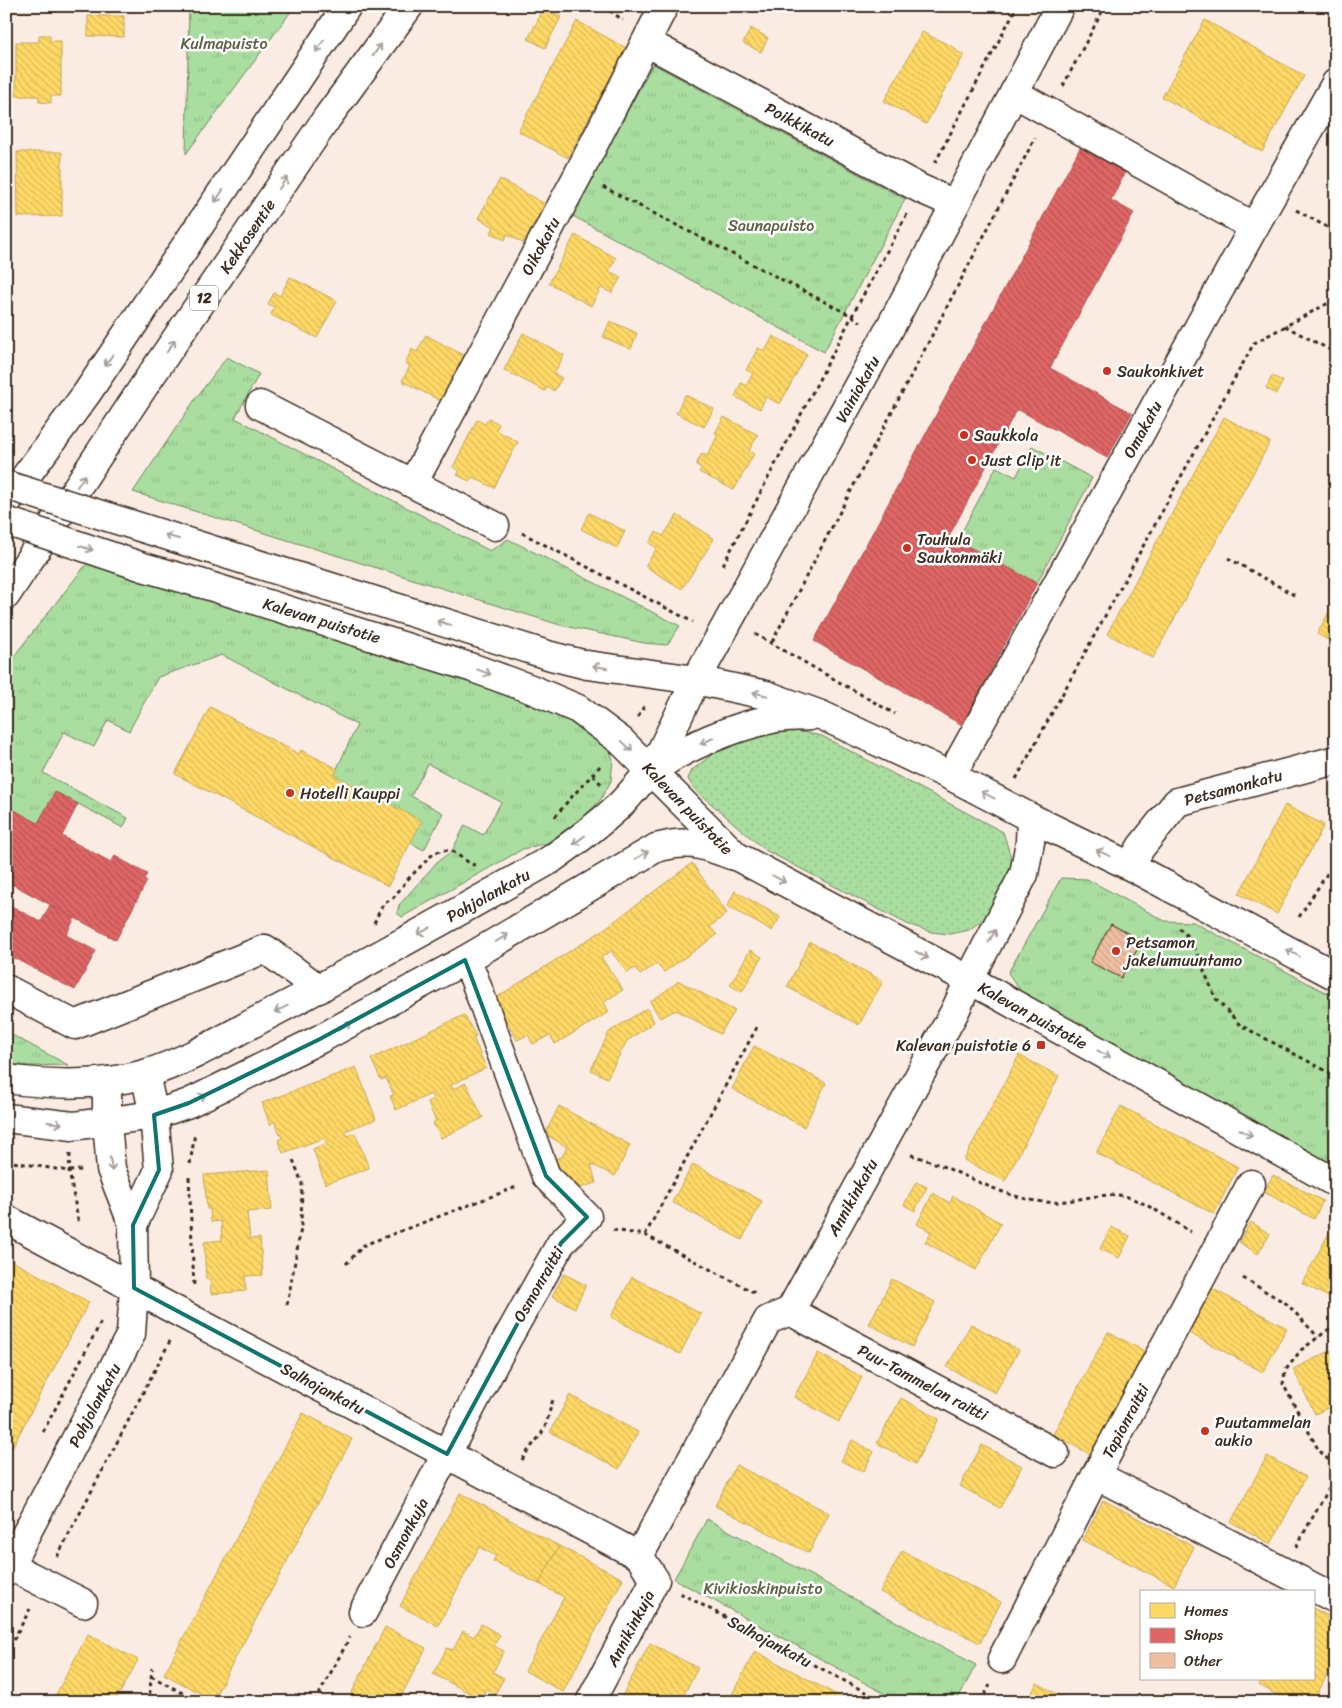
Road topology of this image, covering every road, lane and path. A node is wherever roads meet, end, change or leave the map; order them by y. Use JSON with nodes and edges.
{"nodes":[{"id":1,"x":347,"y":6,"type":"edge"},
{"id":2,"x":409,"y":6,"type":"edge"},
{"id":3,"x":664,"y":6,"type":"edge"},
{"id":4,"x":1017,"y":6,"type":"edge"},
{"id":5,"x":1060,"y":6,"type":"edge"},
{"id":6,"x":1105,"y":6,"type":"edge"},
{"id":7,"x":646,"y":42,"type":"junction"},
{"id":8,"x":1336,"y":84,"type":"edge"},
{"id":9,"x":1014,"y":93,"type":"junction"},
{"id":10,"x":1048,"y":112,"type":"junction"},
{"id":11,"x":578,"y":174,"type":"junction"},
{"id":12,"x":921,"y":189,"type":"junction"},
{"id":13,"x":1272,"y":196,"type":"junction"},
{"id":14,"x":955,"y":204,"type":"junction"},
{"id":15,"x":1254,"y":226,"type":"junction"},
{"id":16,"x":1336,"y":232,"type":"edge"},
{"id":17,"x":1336,"y":299,"type":"edge"},
{"id":18,"x":852,"y":316,"type":"junction"},
{"id":19,"x":1285,"y":326,"type":"junction"},
{"id":20,"x":884,"y":339,"type":"junction"},
{"id":21,"x":1336,"y":353,"type":"edge"},
{"id":22,"x":87,"y":393,"type":"junction"},
{"id":23,"x":260,"y":405,"type":"dead end"},
{"id":24,"x":413,"y":483,"type":"junction"},
{"id":25,"x":6,"y":486,"type":"edge"},
{"id":26,"x":6,"y":503,"type":"edge"},
{"id":27,"x":6,"y":521,"type":"edge"},
{"id":28,"x":495,"y":526,"type":"joint"},
{"id":29,"x":1228,"y":558,"type":"dead end"},
{"id":30,"x":720,"y":570,"type":"dead end"},
{"id":31,"x":6,"y":595,"type":"edge"},
{"id":32,"x":1296,"y":596,"type":"dead end"},
{"id":33,"x":697,"y":614,"type":"dead end"},
{"id":34,"x":772,"y":642,"type":"dead end"},
{"id":35,"x":657,"y":676,"type":"junction"},
{"id":36,"x":696,"y":680,"type":"junction"},
{"id":37,"x":821,"y":715,"type":"junction"},
{"id":38,"x":621,"y":741,"type":"junction"},
{"id":39,"x":1336,"y":760,"type":"edge"},
{"id":40,"x":652,"y":770,"type":"junction"},
{"id":41,"x":951,"y":776,"type":"junction"},
{"id":42,"x":1014,"y":783,"type":"dead end"},
{"id":43,"x":1031,"y":818,"type":"junction"},
{"id":44,"x":552,"y":822,"type":"dead end"},
{"id":45,"x":736,"y":856,"type":"junction"},
{"id":46,"x":1336,"y":860,"type":"edge"},
{"id":47,"x":1130,"y":866,"type":"junction"},
{"id":48,"x":482,"y":867,"type":"dead end"},
{"id":49,"x":1299,"y":917,"type":"dead end"},
{"id":50,"x":374,"y":923,"type":"dead end"},
{"id":51,"x":1175,"y":924,"type":"dead end"},
{"id":52,"x":466,"y":960,"type":"junction"},
{"id":53,"x":1336,"y":976,"type":"edge"},
{"id":54,"x":969,"y":980,"type":"junction"},
{"id":55,"x":6,"y":989,"type":"edge"},
{"id":56,"x":319,"y":989,"type":"junction"},
{"id":57,"x":756,"y":1027,"type":"dead end"},
{"id":58,"x":145,"y":1074,"type":"junction"},
{"id":59,"x":1336,"y":1076,"type":"edge"},
{"id":60,"x":6,"y":1079,"type":"edge"},
{"id":61,"x":107,"y":1081,"type":"junction"},
{"id":62,"x":154,"y":1115,"type":"junction"},
{"id":63,"x":6,"y":1118,"type":"edge"},
{"id":64,"x":107,"y":1122,"type":"junction"},
{"id":65,"x":199,"y":1126,"type":"dead end"},
{"id":66,"x":70,"y":1146,"type":"dead end"},
{"id":67,"x":880,"y":1146,"type":"junction"},
{"id":68,"x":292,"y":1157,"type":"dead end"},
{"id":69,"x":6,"y":1161,"type":"edge"},
{"id":70,"x":69,"y":1171,"type":"junction"},
{"id":71,"x":546,"y":1176,"type":"junction"},
{"id":72,"x":1336,"y":1183,"type":"edge"},
{"id":73,"x":1251,"y":1184,"type":"dead end"},
{"id":74,"x":6,"y":1219,"type":"edge"},
{"id":75,"x":133,"y":1225,"type":"junction"},
{"id":76,"x":80,"y":1227,"type":"dead end"},
{"id":77,"x":610,"y":1229,"type":"dead end"},
{"id":78,"x":645,"y":1235,"type":"junction"},
{"id":79,"x":1218,"y":1247,"type":"junction"},
{"id":80,"x":346,"y":1264,"type":"dead end"},
{"id":81,"x":1243,"y":1278,"type":"dead end"},
{"id":82,"x":134,"y":1288,"type":"junction"},
{"id":83,"x":286,"y":1305,"type":"dead end"},
{"id":84,"x":790,"y":1311,"type":"junction"},
{"id":85,"x":184,"y":1315,"type":"junction"},
{"id":86,"x":102,"y":1319,"type":"dead end"},
{"id":87,"x":1336,"y":1324,"type":"edge"},
{"id":88,"x":1318,"y":1338,"type":"junction"},
{"id":89,"x":554,"y":1397,"type":"dead end"},
{"id":90,"x":43,"y":1433,"type":"dead end"},
{"id":91,"x":1055,"y":1453,"type":"dead end"},
{"id":92,"x":447,"y":1454,"type":"junction"},
{"id":93,"x":1336,"y":1468,"type":"edge"},
{"id":94,"x":1096,"y":1474,"type":"junction"},
{"id":95,"x":1336,"y":1476,"type":"edge"},
{"id":96,"x":510,"y":1487,"type":"junction"},
{"id":97,"x":639,"y":1556,"type":"junction"},
{"id":98,"x":8,"y":1569,"type":"edge"},
{"id":99,"x":1283,"y":1571,"type":"junction"},
{"id":100,"x":655,"y":1580,"type":"junction"},
{"id":101,"x":43,"y":1583,"type":"junction"},
{"id":102,"x":1336,"y":1599,"type":"edge"},
{"id":103,"x":83,"y":1604,"type":"dead end"},
{"id":104,"x":363,"y":1612,"type":"joint"},
{"id":105,"x":6,"y":1654,"type":"edge"},
{"id":106,"x":1002,"y":1659,"type":"dead end"},
{"id":107,"x":152,"y":1668,"type":"dead end"},
{"id":108,"x":151,"y":1676,"type":"junction"},
{"id":109,"x":149,"y":1702,"type":"edge"},
{"id":110,"x":199,"y":1702,"type":"edge"},
{"id":111,"x":315,"y":1702,"type":"edge"},
{"id":112,"x":590,"y":1702,"type":"edge"},
{"id":113,"x":884,"y":1702,"type":"edge"}],
"edges":[{"from":1,"to":22,"type":"main road","one_way":true},
{"from":31,"to":2,"type":"main road","name":"Kekkosentie","number":"12","one_way":true},
{"from":3,"to":7,"type":"main road","name":"Oikokatu"},
{"from":4,"to":12,"type":"path"},
{"from":5,"to":9,"type":"main road","name":"Vainiokatu"},
{"from":6,"to":10,"type":"path"},
{"from":7,"to":11,"type":"main road","name":"Oikokatu"},
{"from":7,"to":12,"type":"main road","name":"Poikkikatu"},
{"from":8,"to":13,"type":"main road","name":"Omakatu"},
{"from":9,"to":10,"type":"main road"},
{"from":9,"to":14,"type":"main road","name":"Vainiokatu"},
{"from":10,"to":15,"type":"main road"},
{"from":10,"to":34,"type":"path"},
{"from":11,"to":18,"type":"path"},
{"from":11,"to":24,"type":"main road","name":"Oikokatu"},
{"from":12,"to":14,"type":"main road","name":"Poikkikatu"},
{"from":12,"to":18,"type":"path"},
{"from":13,"to":15,"type":"main road","name":"Omakatu"},
{"from":13,"to":16,"type":"path"},
{"from":14,"to":20,"type":"main road","name":"Vainiokatu"},
{"from":15,"to":41,"type":"main road","name":"Omakatu"},
{"from":17,"to":19,"type":"path"},
{"from":18,"to":20,"type":"path"},
{"from":18,"to":30,"type":"path"},
{"from":19,"to":21,"type":"path"},
{"from":19,"to":42,"type":"path"},
{"from":20,"to":36,"type":"main road","name":"Vainiokatu"},
{"from":22,"to":25,"type":"main road"},
{"from":22,"to":26,"type":"main road"},
{"from":23,"to":24,"type":"main road"},
{"from":24,"to":28,"type":"main road"},
{"from":35,"to":25,"type":"main road","name":"Kalevan puistotie","one_way":true,"bridge":true},
{"from":27,"to":38,"type":"main road","name":"Kalevan puistotie","one_way":true,"bridge":true},
{"from":28,"to":33,"type":"path"},
{"from":29,"to":32,"type":"path"},
{"from":35,"to":36,"type":"main road","name":"Kalevan puistotie"},
{"from":35,"to":38,"type":"path"},
{"from":37,"to":36,"type":"main road","name":"Kalevan puistotie","one_way":true},
{"from":36,"to":40,"type":"main road","name":"Vainiokatu"},
{"from":37,"to":40,"type":"main road","name":"Pohjolankatu","one_way":true},
{"from":37,"to":41,"type":"main road","name":"Kalevan puistotie"},
{"from":38,"to":40,"type":"main road","name":"Kalevan puistotie","one_way":true},
{"from":38,"to":44,"type":"path"},
{"from":39,"to":47,"type":"main road","name":"Petsamonkatu"},
{"from":40,"to":45,"type":"main road","name":"Kalevan puistotie"},
{"from":40,"to":56,"type":"main road","name":"Pohjolankatu","one_way":true},
{"from":43,"to":41,"type":"main road","name":"Kalevan puistotie","one_way":true},
{"from":47,"to":43,"type":"main road","name":"Kalevan puistotie","one_way":true},
{"from":54,"to":43,"type":"main road","name":"Annikinkatu","one_way":true},
{"from":52,"to":45,"type":"main road","one_way":true},
{"from":45,"to":54,"type":"main road","name":"Kalevan puistotie","one_way":true},
{"from":46,"to":49,"type":"path"},
{"from":53,"to":47,"type":"main road","name":"Kalevan puistotie","one_way":true},
{"from":48,"to":50,"type":"path"},
{"from":51,"to":59,"type":"path"},
{"from":62,"to":52,"type":"main road","one_way":true},
{"from":52,"to":71,"type":"main road","name":"Osmonraitti"},
{"from":54,"to":67,"type":"main road","name":"Annikinkatu"},
{"from":54,"to":72,"type":"main road","name":"Kalevan puistotie","one_way":true},
{"from":55,"to":56,"type":"main road"},
{"from":56,"to":58,"type":"main road","name":"Pohjolankatu","one_way":true},
{"from":57,"to":78,"type":"path"},
{"from":58,"to":61,"type":"main road","name":"Pohjolankatu"},
{"from":58,"to":62,"type":"main road","name":"Pohjolankatu"},
{"from":60,"to":61,"type":"main road","name":"Pohjolankatu"},
{"from":61,"to":64,"type":"main road","name":"Pohjolankatu"},
{"from":62,"to":64,"type":"main road"},
{"from":62,"to":75,"type":"main road","name":"Pohjolankatu"},
{"from":63,"to":64,"type":"main road","one_way":true},
{"from":64,"to":75,"type":"main road","name":"Pohjolankatu","one_way":true},
{"from":65,"to":85,"type":"path"},
{"from":66,"to":70,"type":"path"},
{"from":67,"to":79,"type":"path"},
{"from":67,"to":84,"type":"main road","name":"Annikinkatu"},
{"from":68,"to":83,"type":"path"},
{"from":69,"to":70,"type":"path"},
{"from":70,"to":76,"type":"path"},
{"from":71,"to":80,"type":"path"},
{"from":71,"to":92,"type":"main road","name":"Osmonraitti"},
{"from":73,"to":79,"type":"main road","name":"Tapionraitti"},
{"from":74,"to":82,"type":"main road","name":"Salhojankatu"},
{"from":75,"to":82,"type":"main road","name":"Pohjolankatu"},
{"from":77,"to":78,"type":"path"},
{"from":78,"to":84,"type":"path"},
{"from":79,"to":94,"type":"main road","name":"Tapionraitti"},
{"from":81,"to":88,"type":"path"},
{"from":82,"to":85,"type":"main road","name":"Salhojankatu"},
{"from":82,"to":98,"type":"main road","name":"Pohjolankatu"},
{"from":84,"to":91,"type":"main road","name":"Puu-Tammelan raitti"},
{"from":84,"to":97,"type":"main road"},
{"from":85,"to":92,"type":"main road","name":"Salhojankatu"},
{"from":85,"to":101,"type":"path"},
{"from":86,"to":90,"type":"path"},
{"from":87,"to":88,"type":"path"},
{"from":88,"to":93,"type":"path"},
{"from":89,"to":96,"type":"path"},
{"from":92,"to":96,"type":"main road","name":"Salhojankatu"},
{"from":92,"to":104,"type":"main road","name":"Osmonkuja"},
{"from":94,"to":99,"type":"main road"},
{"from":94,"to":106,"type":"main road","name":"Tapionraitti"},
{"from":95,"to":99,"type":"path"},
{"from":96,"to":97,"type":"main road","name":"Salhojankatu"},
{"from":97,"to":100,"type":"main road","name":"Annikinkuja"},
{"from":98,"to":101,"type":"main road"},
{"from":99,"to":102,"type":"main road"},
{"from":100,"to":112,"type":"main road","name":"Annikinkuja"},
{"from":100,"to":113,"type":"path","name":"Salhojankatu"},
{"from":101,"to":103,"type":"main road"},
{"from":101,"to":105,"type":"path"},
{"from":104,"to":111,"type":"path"},
{"from":107,"to":108,"type":"path"},
{"from":108,"to":109,"type":"path"},
{"from":108,"to":110,"type":"path"}]}
